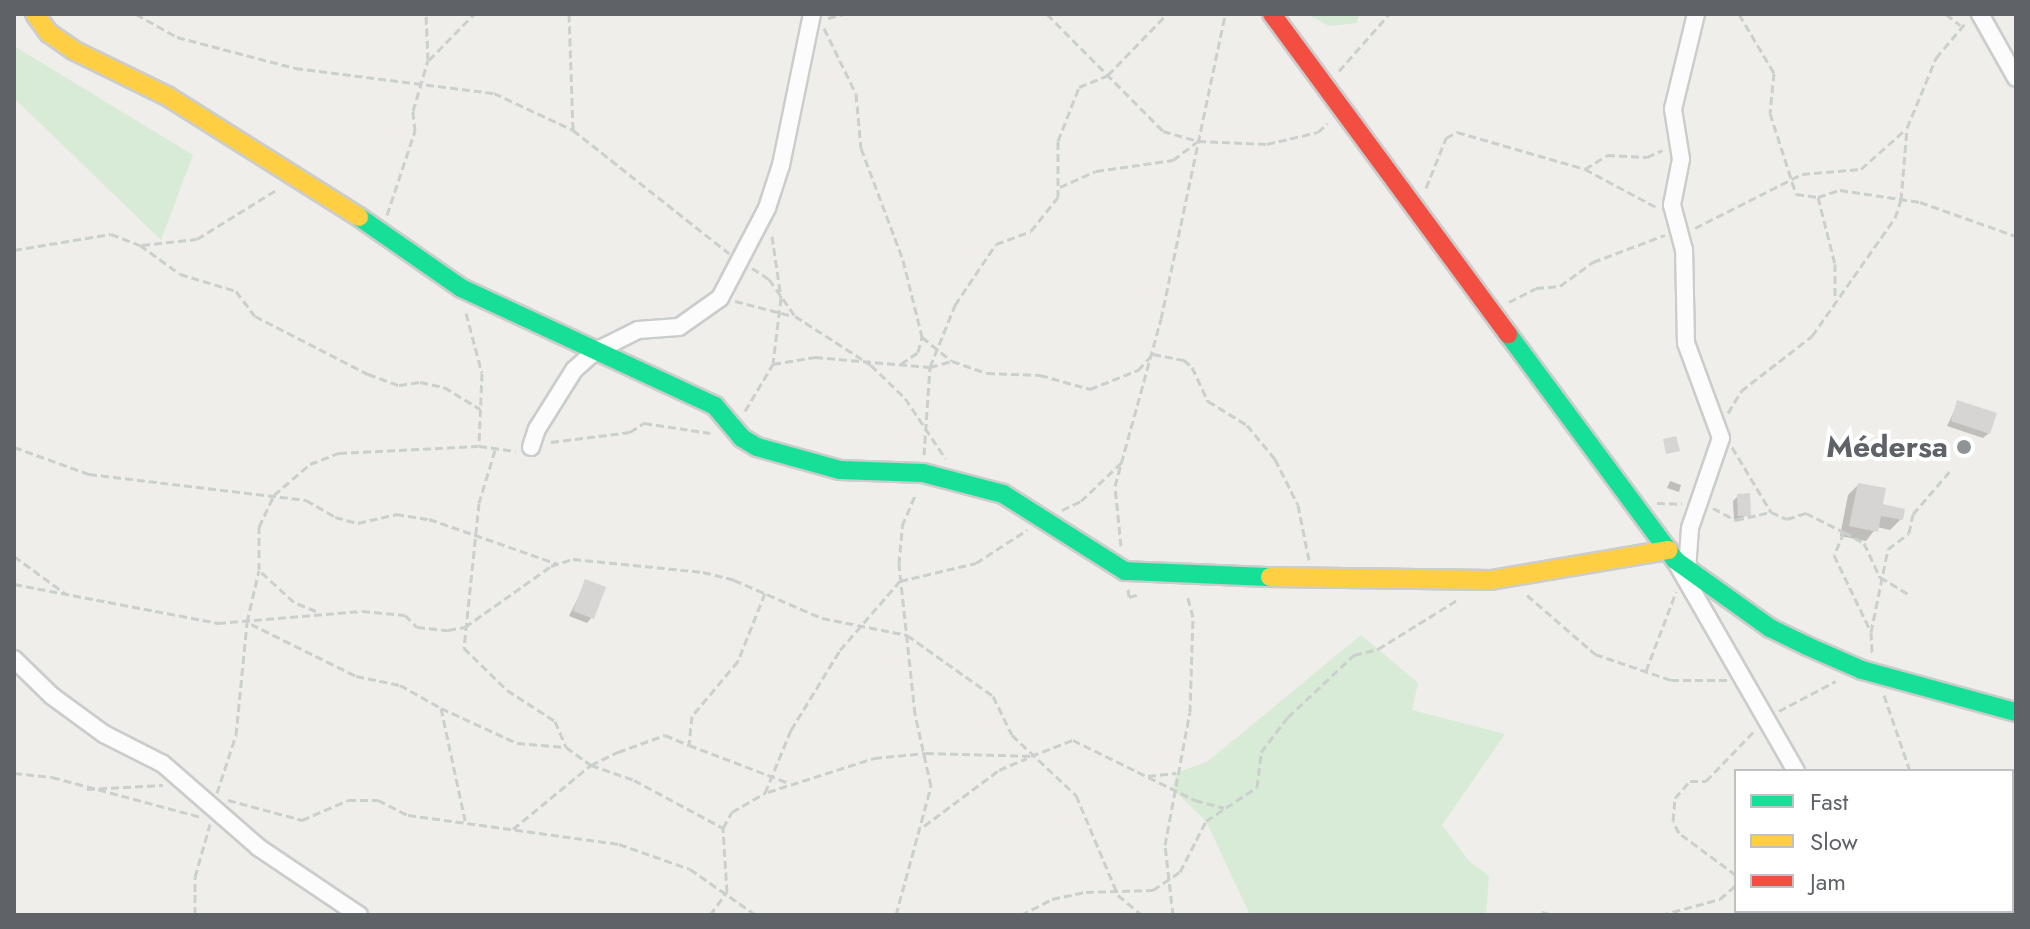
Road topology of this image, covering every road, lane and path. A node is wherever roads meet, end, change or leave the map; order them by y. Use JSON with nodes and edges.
{"nodes":[{"id":1,"x":35,"y":14,"type":"edge"},
{"id":2,"x":136,"y":14,"type":"edge"},
{"id":3,"x":426,"y":14,"type":"edge"},
{"id":4,"x":474,"y":14,"type":"edge"},
{"id":5,"x":569,"y":14,"type":"edge"},
{"id":6,"x":812,"y":14,"type":"edge"},
{"id":7,"x":844,"y":14,"type":"edge"},
{"id":8,"x":1047,"y":14,"type":"edge"},
{"id":9,"x":1167,"y":14,"type":"edge"},
{"id":10,"x":1225,"y":14,"type":"edge"},
{"id":11,"x":1272,"y":14,"type":"edge"},
{"id":12,"x":1389,"y":14,"type":"edge"},
{"id":13,"x":1696,"y":14,"type":"edge"},
{"id":14,"x":1739,"y":14,"type":"edge"},
{"id":15,"x":1946,"y":14,"type":"edge"},
{"id":16,"x":1978,"y":14,"type":"edge"},
{"id":17,"x":1960,"y":25,"type":"junction"},
{"id":18,"x":428,"y":60,"type":"junction"},
{"id":19,"x":1108,"y":75,"type":"junction"},
{"id":20,"x":2016,"y":78,"type":"edge"},
{"id":21,"x":422,"y":85,"type":"junction"},
{"id":22,"x":1325,"y":85,"type":"junction"},
{"id":23,"x":1343,"y":110,"type":"junction"},
{"id":24,"x":1907,"y":128,"type":"junction"},
{"id":25,"x":573,"y":130,"type":"junction"},
{"id":26,"x":1674,"y":140,"type":"junction"},
{"id":27,"x":1198,"y":141,"type":"junction"},
{"id":28,"x":1585,"y":169,"type":"junction"},
{"id":29,"x":292,"y":178,"type":"junction"},
{"id":30,"x":1794,"y":180,"type":"junction"},
{"id":31,"x":1060,"y":187,"type":"junction"},
{"id":32,"x":1818,"y":197,"type":"junction"},
{"id":33,"x":1901,"y":200,"type":"junction"},
{"id":34,"x":767,"y":208,"type":"junction"},
{"id":35,"x":1417,"y":210,"type":"junction"},
{"id":36,"x":1676,"y":222,"type":"junction"},
{"id":37,"x":384,"y":233,"type":"junction"},
{"id":38,"x":2016,"y":236,"type":"edge"},
{"id":39,"x":140,"y":245,"type":"junction"},
{"id":40,"x":14,"y":250,"type":"edge"},
{"id":41,"x":742,"y":262,"type":"junction"},
{"id":42,"x":720,"y":298,"type":"junction"},
{"id":43,"x":781,"y":298,"type":"junction"},
{"id":44,"x":1835,"y":300,"type":"junction"},
{"id":45,"x":1493,"y":314,"type":"junction"},
{"id":46,"x":780,"y":315,"type":"junction"},
{"id":47,"x":795,"y":316,"type":"junction"},
{"id":48,"x":922,"y":337,"type":"junction"},
{"id":49,"x":594,"y":352,"type":"junction"},
{"id":50,"x":938,"y":352,"type":"junction"},
{"id":51,"x":1153,"y":354,"type":"junction"},
{"id":52,"x":773,"y":364,"type":"dead end"},
{"id":53,"x":898,"y":365,"type":"dead end"},
{"id":54,"x":480,"y":409,"type":"dead end"},
{"id":55,"x":926,"y":430,"type":"junction"},
{"id":56,"x":1721,"y":438,"type":"junction"},
{"id":57,"x":479,"y":446,"type":"dead end"},
{"id":58,"x":14,"y":447,"type":"edge"},
{"id":59,"x":531,"y":447,"type":"dead end"},
{"id":60,"x":495,"y":449,"type":"dead end"},
{"id":61,"x":1125,"y":458,"type":"junction"},
{"id":62,"x":1951,"y":470,"type":"dead end"},
{"id":63,"x":923,"y":473,"type":"junction"},
{"id":64,"x":961,"y":480,"type":"junction"},
{"id":65,"x":274,"y":495,"type":"junction"},
{"id":66,"x":1043,"y":520,"type":"junction"},
{"id":67,"x":1844,"y":532,"type":"junction"},
{"id":68,"x":473,"y":537,"type":"junction"},
{"id":69,"x":14,"y":556,"type":"edge"},
{"id":70,"x":558,"y":564,"type":"junction"},
{"id":71,"x":1678,"y":565,"type":"junction"},
{"id":72,"x":259,"y":570,"type":"junction"},
{"id":73,"x":1125,"y":571,"type":"junction"},
{"id":74,"x":1183,"y":575,"type":"junction"},
{"id":75,"x":1312,"y":575,"type":"junction"},
{"id":76,"x":1880,"y":577,"type":"junction"},
{"id":77,"x":1509,"y":578,"type":"junction"},
{"id":78,"x":900,"y":581,"type":"junction"},
{"id":79,"x":14,"y":584,"type":"edge"},
{"id":80,"x":765,"y":593,"type":"junction"},
{"id":81,"x":1468,"y":594,"type":"dead end"},
{"id":82,"x":1908,"y":594,"type":"dead end"},
{"id":83,"x":69,"y":597,"type":"junction"},
{"id":84,"x":320,"y":612,"type":"junction"},
{"id":85,"x":247,"y":622,"type":"junction"},
{"id":86,"x":465,"y":627,"type":"junction"},
{"id":87,"x":862,"y":627,"type":"junction"},
{"id":88,"x":1871,"y":632,"type":"junction"},
{"id":89,"x":907,"y":635,"type":"junction"},
{"id":90,"x":14,"y":659,"type":"edge"},
{"id":91,"x":1646,"y":671,"type":"junction"},
{"id":92,"x":1867,"y":671,"type":"junction"},
{"id":93,"x":1743,"y":680,"type":"junction"},
{"id":94,"x":441,"y":708,"type":"junction"},
{"id":95,"x":2016,"y":712,"type":"edge"},
{"id":96,"x":1766,"y":719,"type":"junction"},
{"id":97,"x":689,"y":745,"type":"junction"},
{"id":98,"x":566,"y":747,"type":"junction"},
{"id":99,"x":926,"y":753,"type":"junction"},
{"id":100,"x":1031,"y":756,"type":"junction"},
{"id":101,"x":591,"y":765,"type":"junction"},
{"id":102,"x":1795,"y":769,"type":"edge"},
{"id":103,"x":1909,"y":769,"type":"edge"},
{"id":104,"x":14,"y":773,"type":"edge"},
{"id":105,"x":1176,"y":773,"type":"junction"},
{"id":106,"x":775,"y":776,"type":"junction"},
{"id":107,"x":1148,"y":776,"type":"junction"},
{"id":108,"x":790,"y":783,"type":"junction"},
{"id":109,"x":190,"y":787,"type":"junction"},
{"id":110,"x":87,"y":789,"type":"junction"},
{"id":111,"x":1173,"y":789,"type":"junction"},
{"id":112,"x":765,"y":793,"type":"junction"},
{"id":113,"x":213,"y":807,"type":"junction"},
{"id":114,"x":1224,"y":808,"type":"junction"},
{"id":115,"x":465,"y":822,"type":"junction"},
{"id":116,"x":235,"y":826,"type":"junction"},
{"id":117,"x":922,"y":827,"type":"junction"},
{"id":118,"x":723,"y":828,"type":"junction"},
{"id":119,"x":513,"y":829,"type":"junction"},
{"id":120,"x":1734,"y":874,"type":"edge"},
{"id":121,"x":1166,"y":882,"type":"junction"},
{"id":122,"x":1734,"y":887,"type":"edge"},
{"id":123,"x":727,"y":892,"type":"junction"},
{"id":124,"x":1118,"y":895,"type":"junction"},
{"id":125,"x":1542,"y":912,"type":"dead end"},
{"id":126,"x":195,"y":915,"type":"edge"},
{"id":127,"x":359,"y":915,"type":"edge"},
{"id":128,"x":710,"y":915,"type":"edge"},
{"id":129,"x":756,"y":915,"type":"edge"},
{"id":130,"x":896,"y":915,"type":"edge"},
{"id":131,"x":1021,"y":915,"type":"edge"},
{"id":132,"x":1142,"y":915,"type":"edge"},
{"id":133,"x":1173,"y":915,"type":"edge"},
{"id":134,"x":1553,"y":915,"type":"edge"},
{"id":135,"x":1661,"y":915,"type":"edge"}],
"edges":[{"from":1,"to":29,"type":"street"},
{"from":2,"to":21,"type":"path"},
{"from":3,"to":18,"type":"path"},
{"from":4,"to":18,"type":"path"},
{"from":5,"to":25,"type":"path"},
{"from":6,"to":34,"type":"street"},
{"from":7,"to":48,"type":"path"},
{"from":8,"to":19,"type":"path"},
{"from":9,"to":19,"type":"path"},
{"from":10,"to":27,"type":"path"},
{"from":11,"to":22,"type":"street"},
{"from":12,"to":22,"type":"path"},
{"from":13,"to":26,"type":"street"},
{"from":14,"to":30,"type":"path"},
{"from":15,"to":17,"type":"path"},
{"from":16,"to":17,"type":"path"},
{"from":16,"to":20,"type":"street"},
{"from":17,"to":24,"type":"path"},
{"from":18,"to":21,"type":"path"},
{"from":19,"to":27,"type":"path"},
{"from":19,"to":31,"type":"path"},
{"from":21,"to":25,"type":"path"},
{"from":21,"to":37,"type":"path"},
{"from":22,"to":23,"type":"street"},
{"from":23,"to":27,"type":"path"},
{"from":23,"to":35,"type":"street"},
{"from":24,"to":30,"type":"path"},
{"from":24,"to":33,"type":"path"},
{"from":25,"to":41,"type":"path"},
{"from":26,"to":28,"type":"path"},
{"from":26,"to":36,"type":"street"},
{"from":27,"to":31,"type":"path"},
{"from":27,"to":51,"type":"path"},
{"from":28,"to":35,"type":"path"},
{"from":28,"to":36,"type":"path"},
{"from":29,"to":37,"type":"street"},
{"from":29,"to":39,"type":"path"},
{"from":30,"to":32,"type":"path"},
{"from":30,"to":36,"type":"path"},
{"from":31,"to":50,"type":"path"},
{"from":32,"to":33,"type":"path"},
{"from":32,"to":44,"type":"path"},
{"from":33,"to":38,"type":"path"},
{"from":33,"to":44,"type":"path"},
{"from":34,"to":41,"type":"street"},
{"from":34,"to":43,"type":"path"},
{"from":35,"to":45,"type":"street"},
{"from":36,"to":45,"type":"path"},
{"from":36,"to":56,"type":"street"},
{"from":37,"to":49,"type":"street"},
{"from":39,"to":40,"type":"path"},
{"from":39,"to":54,"type":"path"},
{"from":41,"to":42,"type":"street"},
{"from":41,"to":43,"type":"path"},
{"from":42,"to":46,"type":"path"},
{"from":42,"to":49,"type":"street"},
{"from":43,"to":46,"type":"path"},
{"from":43,"to":47,"type":"path"},
{"from":44,"to":56,"type":"path"},
{"from":45,"to":71,"type":"street"},
{"from":46,"to":47,"type":"path"},
{"from":46,"to":52,"type":"path"},
{"from":47,"to":55,"type":"path"},
{"from":48,"to":50,"type":"path"},
{"from":48,"to":53,"type":"path"},
{"from":49,"to":59,"type":"street"},
{"from":49,"to":63,"type":"street"},
{"from":50,"to":51,"type":"path"},
{"from":50,"to":55,"type":"path"},
{"from":51,"to":61,"type":"path"},
{"from":51,"to":75,"type":"path"},
{"from":55,"to":63,"type":"path"},
{"from":55,"to":64,"type":"path"},
{"from":56,"to":67,"type":"path"},
{"from":56,"to":71,"type":"street"},
{"from":57,"to":65,"type":"path"},
{"from":58,"to":65,"type":"path"},
{"from":60,"to":68,"type":"path"},
{"from":61,"to":66,"type":"path"},
{"from":61,"to":73,"type":"path"},
{"from":62,"to":76,"type":"path"},
{"from":63,"to":64,"type":"street"},
{"from":63,"to":78,"type":"path"},
{"from":64,"to":66,"type":"street"},
{"from":65,"to":68,"type":"path"},
{"from":65,"to":72,"type":"path"},
{"from":66,"to":73,"type":"street"},
{"from":66,"to":78,"type":"path"},
{"from":67,"to":76,"type":"path"},
{"from":67,"to":88,"type":"path"},
{"from":68,"to":70,"type":"path"},
{"from":68,"to":86,"type":"path"},
{"from":69,"to":83,"type":"path"},
{"from":70,"to":80,"type":"path"},
{"from":70,"to":86,"type":"path"},
{"from":71,"to":77,"type":"street"},
{"from":71,"to":91,"type":"path"},
{"from":71,"to":92,"type":"street"},
{"from":71,"to":93,"type":"street"},
{"from":72,"to":84,"type":"path"},
{"from":72,"to":85,"type":"path"},
{"from":73,"to":74,"type":"street"},
{"from":74,"to":75,"type":"street"},
{"from":74,"to":105,"type":"path"},
{"from":75,"to":77,"type":"street"},
{"from":76,"to":82,"type":"path"},
{"from":76,"to":88,"type":"path"},
{"from":77,"to":91,"type":"path"},
{"from":78,"to":87,"type":"path"},
{"from":78,"to":89,"type":"path"},
{"from":79,"to":83,"type":"path"},
{"from":80,"to":87,"type":"path"},
{"from":80,"to":97,"type":"path"},
{"from":81,"to":114,"type":"path"},
{"from":83,"to":85,"type":"path"},
{"from":84,"to":85,"type":"path"},
{"from":84,"to":86,"type":"path"},
{"from":85,"to":94,"type":"path"},
{"from":85,"to":113,"type":"path"},
{"from":86,"to":98,"type":"path"},
{"from":87,"to":89,"type":"path"},
{"from":87,"to":106,"type":"path"},
{"from":88,"to":92,"type":"path"},
{"from":89,"to":99,"type":"path"},
{"from":89,"to":100,"type":"path"},
{"from":90,"to":109,"type":"street"},
{"from":91,"to":93,"type":"path"},
{"from":92,"to":95,"type":"street"},
{"from":92,"to":96,"type":"path"},
{"from":92,"to":103,"type":"path"},
{"from":93,"to":96,"type":"street"},
{"from":94,"to":98,"type":"path"},
{"from":94,"to":115,"type":"path"},
{"from":96,"to":102,"type":"street"},
{"from":96,"to":120,"type":"path"},
{"from":97,"to":101,"type":"path"},
{"from":97,"to":106,"type":"path"},
{"from":98,"to":101,"type":"path"},
{"from":99,"to":100,"type":"path"},
{"from":99,"to":108,"type":"path"},
{"from":99,"to":117,"type":"path"},
{"from":100,"to":107,"type":"path"},
{"from":100,"to":117,"type":"path"},
{"from":100,"to":124,"type":"path"},
{"from":101,"to":118,"type":"path"},
{"from":101,"to":119,"type":"path"},
{"from":104,"to":110,"type":"path"},
{"from":105,"to":107,"type":"path"},
{"from":105,"to":111,"type":"path"},
{"from":106,"to":108,"type":"path"},
{"from":106,"to":112,"type":"path"},
{"from":107,"to":111,"type":"path"},
{"from":108,"to":112,"type":"path"},
{"from":109,"to":110,"type":"path"},
{"from":109,"to":113,"type":"street"},
{"from":109,"to":113,"type":"path"},
{"from":110,"to":113,"type":"path"},
{"from":111,"to":114,"type":"path"},
{"from":111,"to":121,"type":"path"},
{"from":112,"to":118,"type":"path"},
{"from":113,"to":115,"type":"path"},
{"from":113,"to":116,"type":"street"},
{"from":113,"to":116,"type":"path"},
{"from":113,"to":126,"type":"path"},
{"from":114,"to":121,"type":"path"},
{"from":115,"to":119,"type":"path"},
{"from":116,"to":127,"type":"street"},
{"from":117,"to":130,"type":"path"},
{"from":118,"to":123,"type":"path"},
{"from":119,"to":123,"type":"path"},
{"from":121,"to":124,"type":"path"},
{"from":121,"to":133,"type":"path"},
{"from":122,"to":135,"type":"path"},
{"from":123,"to":128,"type":"path"},
{"from":123,"to":129,"type":"path"},
{"from":124,"to":131,"type":"path"},
{"from":124,"to":132,"type":"path"},
{"from":125,"to":134,"type":"path"}]}
